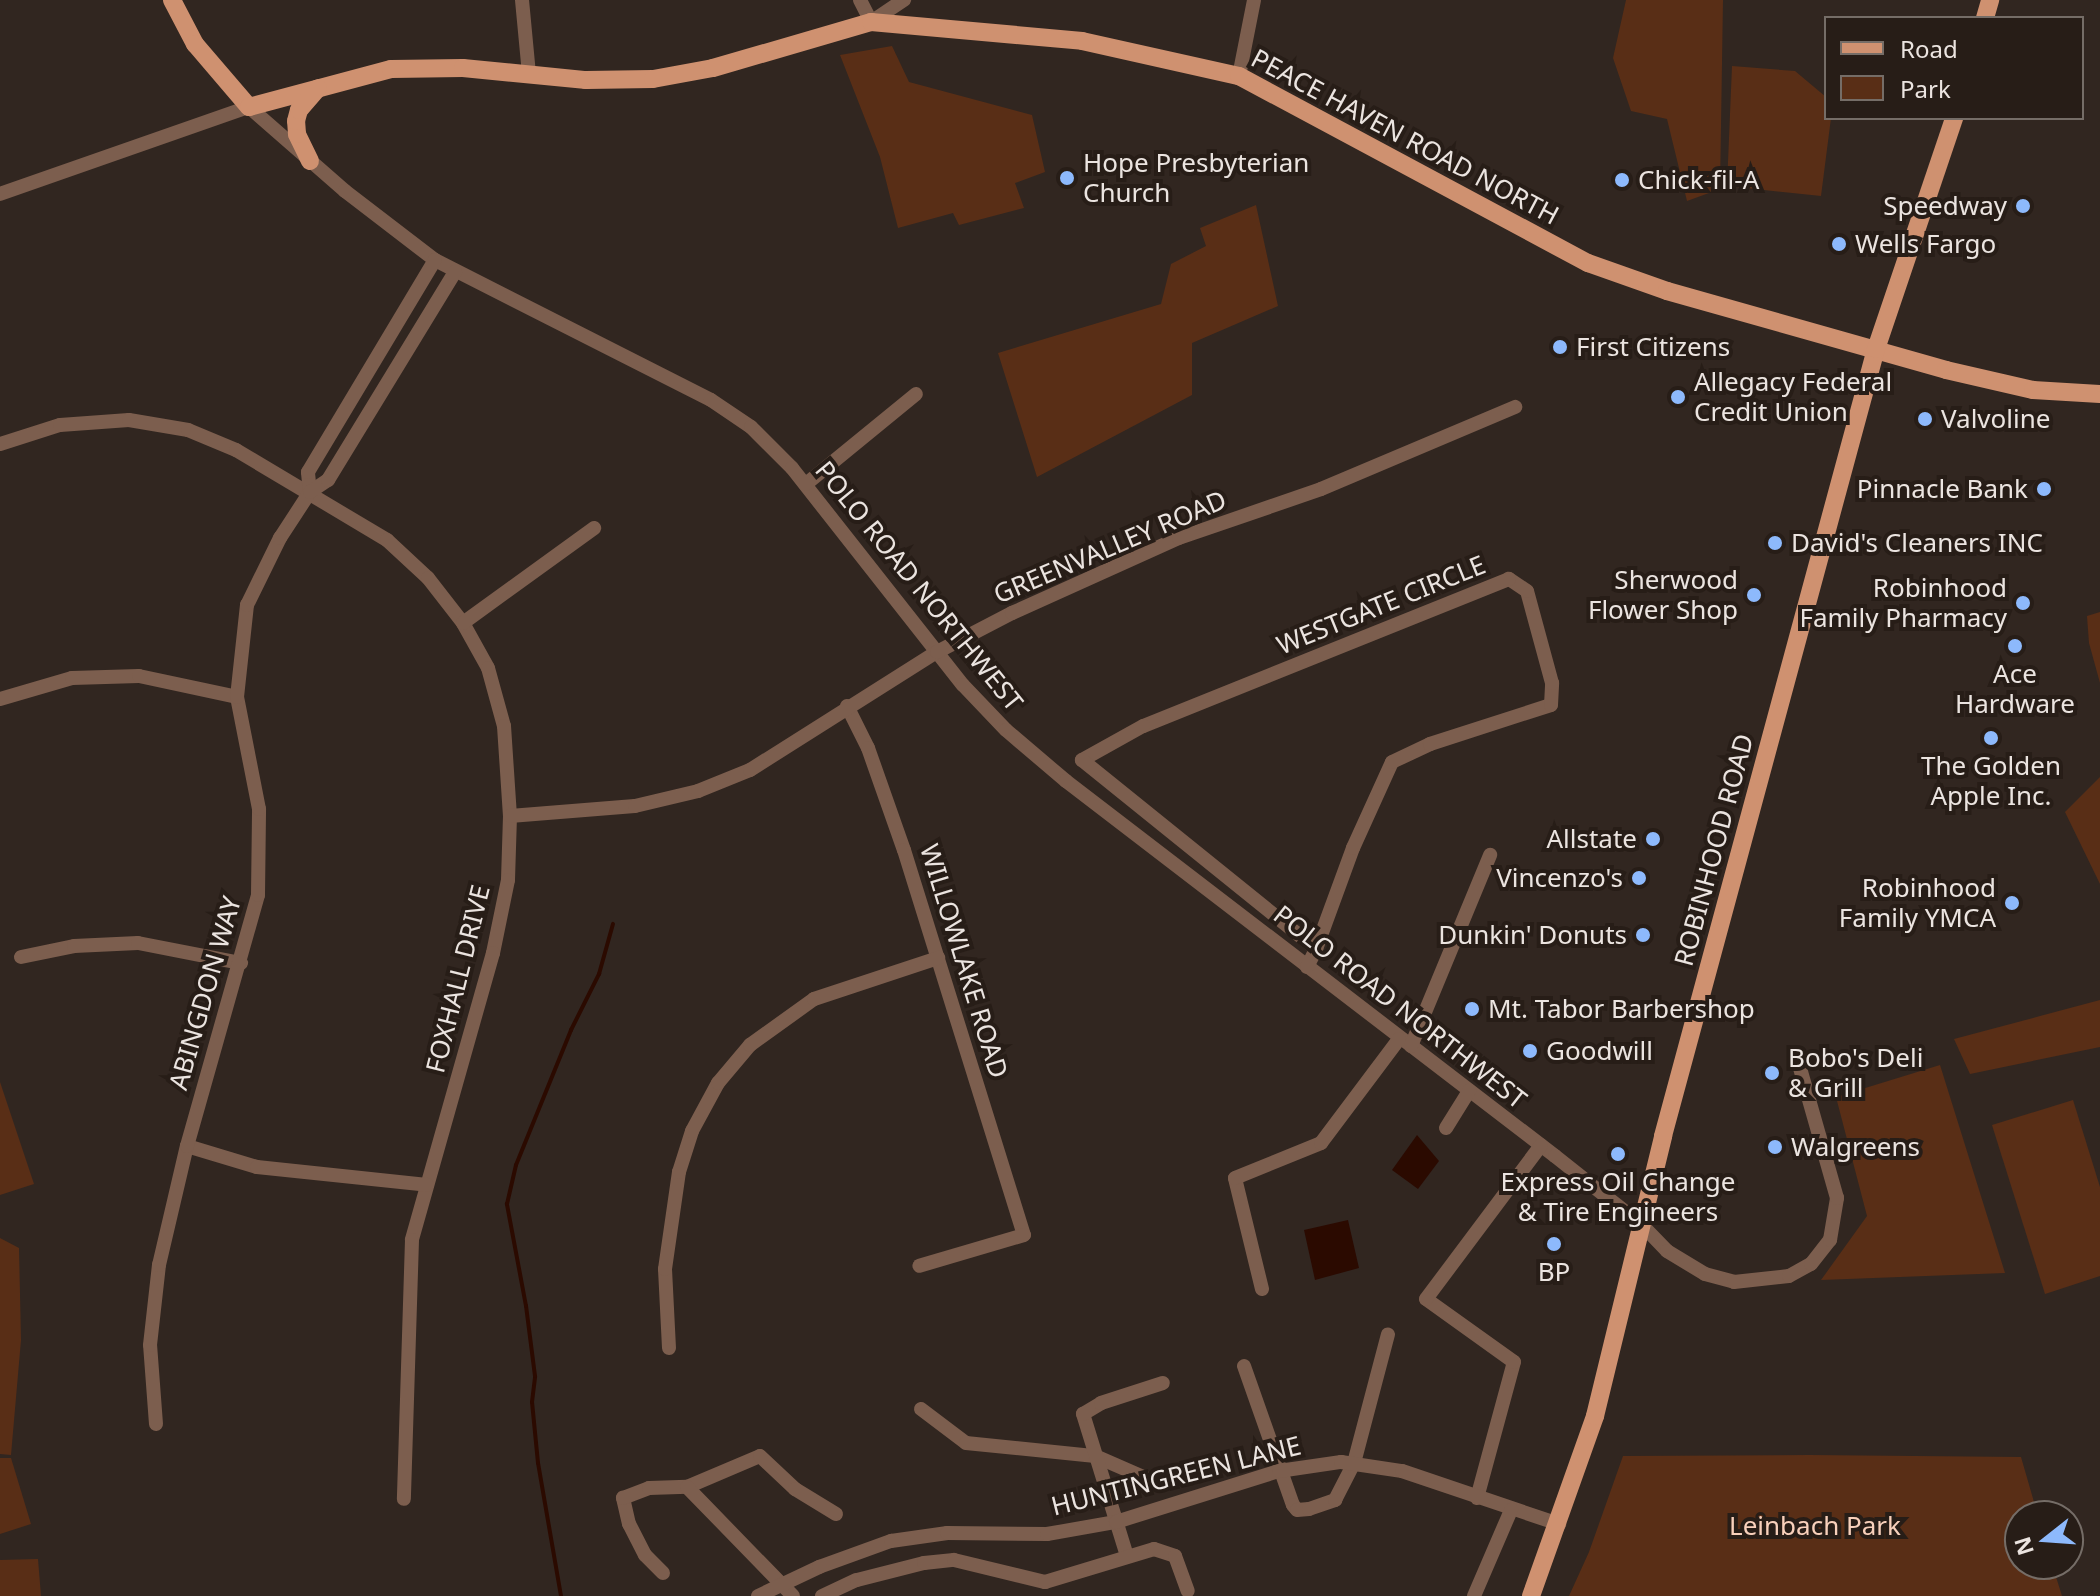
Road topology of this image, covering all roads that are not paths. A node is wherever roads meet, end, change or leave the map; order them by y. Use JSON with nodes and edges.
{"nodes":[{"id":1,"x":172,"y":0,"type":"edge"},
{"id":2,"x":522,"y":0,"type":"edge"},
{"id":3,"x":860,"y":0,"type":"edge"},
{"id":4,"x":904,"y":0,"type":"edge"},
{"id":5,"x":1254,"y":0,"type":"edge"},
{"id":6,"x":871,"y":22,"type":"junction"},
{"id":7,"x":529,"y":74,"type":"junction"},
{"id":8,"x":1239,"y":76,"type":"junction"},
{"id":9,"x":320,"y":86,"type":"junction"},
{"id":10,"x":249,"y":107,"type":"junction"},
{"id":11,"x":1953,"y":120,"type":"edge"},
{"id":12,"x":310,"y":161,"type":"junction"},
{"id":13,"x":0,"y":194,"type":"edge"},
{"id":14,"x":435,"y":260,"type":"junction"},
{"id":15,"x":455,"y":272,"type":"junction"},
{"id":16,"x":1876,"y":349,"type":"junction"},
{"id":17,"x":916,"y":394,"type":"dead end"},
{"id":18,"x":2100,"y":394,"type":"edge"},
{"id":19,"x":1515,"y":407,"type":"dead end"},
{"id":20,"x":0,"y":444,"type":"edge"},
{"id":21,"x":806,"y":484,"type":"junction"},
{"id":22,"x":310,"y":492,"type":"junction"},
{"id":23,"x":594,"y":528,"type":"dead end"},
{"id":24,"x":463,"y":623,"type":"junction"},
{"id":25,"x":937,"y":652,"type":"junction"},
{"id":26,"x":237,"y":697,"type":"junction"},
{"id":27,"x":0,"y":699,"type":"edge"},
{"id":28,"x":847,"y":706,"type":"junction"},
{"id":29,"x":1082,"y":760,"type":"junction"},
{"id":30,"x":1066,"y":781,"type":"junction"},
{"id":31,"x":510,"y":816,"type":"junction"},
{"id":32,"x":1490,"y":855,"type":"dead end"},
{"id":33,"x":1316,"y":949,"type":"junction"},
{"id":34,"x":21,"y":957,"type":"dead end"},
{"id":35,"x":938,"y":958,"type":"junction"},
{"id":36,"x":241,"y":963,"type":"junction"},
{"id":37,"x":1307,"y":967,"type":"junction"},
{"id":38,"x":1405,"y":1042,"type":"junction"},
{"id":39,"x":1799,"y":1065,"type":"dead end"},
{"id":40,"x":1469,"y":1091,"type":"junction"},
{"id":41,"x":1446,"y":1128,"type":"dead end"},
{"id":42,"x":1541,"y":1145,"type":"junction"},
{"id":43,"x":187,"y":1146,"type":"junction"},
{"id":44,"x":427,"y":1185,"type":"junction"},
{"id":45,"x":1642,"y":1225,"type":"junction"},
{"id":46,"x":919,"y":1266,"type":"dead end"},
{"id":47,"x":1262,"y":1289,"type":"dead end"},
{"id":48,"x":1388,"y":1334,"type":"dead end"},
{"id":49,"x":669,"y":1348,"type":"dead end"},
{"id":50,"x":1244,"y":1366,"type":"dead end"},
{"id":51,"x":1163,"y":1383,"type":"dead end"},
{"id":52,"x":921,"y":1409,"type":"dead end"},
{"id":53,"x":156,"y":1424,"type":"dead end"},
{"id":54,"x":1095,"y":1456,"type":"junction"},
{"id":55,"x":1354,"y":1463,"type":"junction"},
{"id":56,"x":1279,"y":1471,"type":"junction"},
{"id":57,"x":1157,"y":1483,"type":"dead end"},
{"id":58,"x":687,"y":1487,"type":"junction"},
{"id":59,"x":1477,"y":1498,"type":"junction"},
{"id":60,"x":404,"y":1499,"type":"dead end"},
{"id":61,"x":1511,"y":1510,"type":"junction"},
{"id":62,"x":836,"y":1514,"type":"dead end"},
{"id":63,"x":1116,"y":1522,"type":"junction"},
{"id":64,"x":1559,"y":1524,"type":"junction"},
{"id":65,"x":1127,"y":1556,"type":"junction"},
{"id":66,"x":663,"y":1573,"type":"dead end"},
{"id":67,"x":788,"y":1591,"type":"edge"},
{"id":68,"x":1188,"y":1591,"type":"dead end"},
{"id":69,"x":758,"y":1596,"type":"edge"},
{"id":70,"x":822,"y":1596,"type":"edge"},
{"id":71,"x":1474,"y":1596,"type":"edge"},
{"id":72,"x":1531,"y":1596,"type":"edge"}],
"edges":[{"from":1,"to":10,"type":"main road"},
{"from":2,"to":7,"type":"street"},
{"from":3,"to":6,"type":"street"},
{"from":4,"to":6,"type":"street"},
{"from":5,"to":8,"type":"street"},
{"from":6,"to":7,"type":"main road","name":"PEACE HAVEN ROAD NORTH"},
{"from":6,"to":8,"type":"main road","name":"PEACE HAVEN ROAD NORTH"},
{"from":7,"to":9,"type":"main road","name":"PEACE HAVEN ROAD NORTH"},
{"from":8,"to":16,"type":"main road","name":"PEACE HAVEN ROAD NORTH"},
{"from":9,"to":10,"type":"main road","name":"PEACE HAVEN ROAD NORTH"},
{"from":9,"to":12,"type":"main road"},
{"from":10,"to":12,"type":"street","name":"POLO ROAD NORTHWEST"},
{"from":10,"to":13,"type":"street"},
{"from":11,"to":16,"type":"main road","name":"ROBINHOOD ROAD"},
{"from":12,"to":14,"type":"street","name":"POLO ROAD NORTHWEST"},
{"from":14,"to":15,"type":"street","name":"POLO ROAD NORTHWEST"},
{"from":14,"to":22,"type":"street","name":"ABINGDON WAY"},
{"from":15,"to":21,"type":"street","name":"POLO ROAD NORTHWEST"},
{"from":15,"to":22,"type":"street","name":"ABINGDON WAY"},
{"from":16,"to":18,"type":"main road","name":"PEACE HAVEN ROAD NORTH"},
{"from":16,"to":45,"type":"main road","name":"ROBINHOOD ROAD"},
{"from":17,"to":21,"type":"street"},
{"from":19,"to":25,"type":"street","name":"GREENVALLEY ROAD"},
{"from":20,"to":22,"type":"street","name":"FOXHALL DRIVE"},
{"from":21,"to":25,"type":"street","name":"POLO ROAD NORTHWEST"},
{"from":22,"to":24,"type":"street","name":"FOXHALL DRIVE"},
{"from":22,"to":26,"type":"street","name":"ABINGDON WAY"},
{"from":23,"to":24,"type":"street"},
{"from":24,"to":31,"type":"street","name":"FOXHALL DRIVE"},
{"from":25,"to":28,"type":"street","name":"GREENVALLEY ROAD"},
{"from":25,"to":30,"type":"street","name":"POLO ROAD NORTHWEST"},
{"from":26,"to":27,"type":"street"},
{"from":26,"to":36,"type":"street","name":"ABINGDON WAY"},
{"from":28,"to":31,"type":"street","name":"GREENVALLEY ROAD"},
{"from":28,"to":35,"type":"street","name":"WILLOWLAKE ROAD"},
{"from":29,"to":30,"type":"street"},
{"from":29,"to":33,"type":"street"},
{"from":29,"to":33,"type":"street","name":"WESTGATE CIRCLE"},
{"from":30,"to":37,"type":"street","name":"POLO ROAD NORTHWEST"},
{"from":31,"to":44,"type":"street","name":"FOXHALL DRIVE"},
{"from":32,"to":38,"type":"street"},
{"from":33,"to":37,"type":"street","name":"WESTGATE CIRCLE"},
{"from":34,"to":36,"type":"street"},
{"from":35,"to":46,"type":"street","name":"WILLOWLAKE ROAD"},
{"from":35,"to":49,"type":"street"},
{"from":36,"to":43,"type":"street","name":"ABINGDON WAY"},
{"from":37,"to":38,"type":"street","name":"POLO ROAD NORTHWEST"},
{"from":38,"to":40,"type":"street","name":"POLO ROAD NORTHWEST"},
{"from":38,"to":47,"type":"street"},
{"from":39,"to":45,"type":"street","name":"POLO ROAD NORTHWEST"},
{"from":40,"to":41,"type":"street"},
{"from":40,"to":42,"type":"street","name":"POLO ROAD NORTHWEST"},
{"from":42,"to":45,"type":"street","name":"POLO ROAD NORTHWEST"},
{"from":42,"to":59,"type":"street"},
{"from":43,"to":44,"type":"street"},
{"from":43,"to":53,"type":"street","name":"ABINGDON WAY"},
{"from":44,"to":60,"type":"street","name":"FOXHALL DRIVE"},
{"from":45,"to":64,"type":"main road","name":"ROBINHOOD ROAD"},
{"from":48,"to":55,"type":"street"},
{"from":50,"to":56,"type":"street"},
{"from":51,"to":54,"type":"street"},
{"from":52,"to":54,"type":"street"},
{"from":54,"to":57,"type":"street"},
{"from":54,"to":63,"type":"street"},
{"from":55,"to":56,"type":"street","name":"HUNTINGREEN LANE"},
{"from":55,"to":56,"type":"street"},
{"from":55,"to":59,"type":"street","name":"HUNTINGREEN LANE"},
{"from":56,"to":63,"type":"street","name":"HUNTINGREEN LANE"},
{"from":58,"to":62,"type":"street"},
{"from":58,"to":66,"type":"street"},
{"from":58,"to":67,"type":"street"},
{"from":59,"to":61,"type":"street","name":"HUNTINGREEN LANE"},
{"from":61,"to":64,"type":"street","name":"HUNTINGREEN LANE"},
{"from":61,"to":71,"type":"street"},
{"from":63,"to":65,"type":"street"},
{"from":63,"to":67,"type":"street","name":"HUNTINGREEN LANE"},
{"from":64,"to":72,"type":"main road","name":"ROBINHOOD ROAD"},
{"from":65,"to":68,"type":"street"},
{"from":65,"to":70,"type":"street"},
{"from":67,"to":69,"type":"street","name":"HUNTINGREEN LANE"}]}
